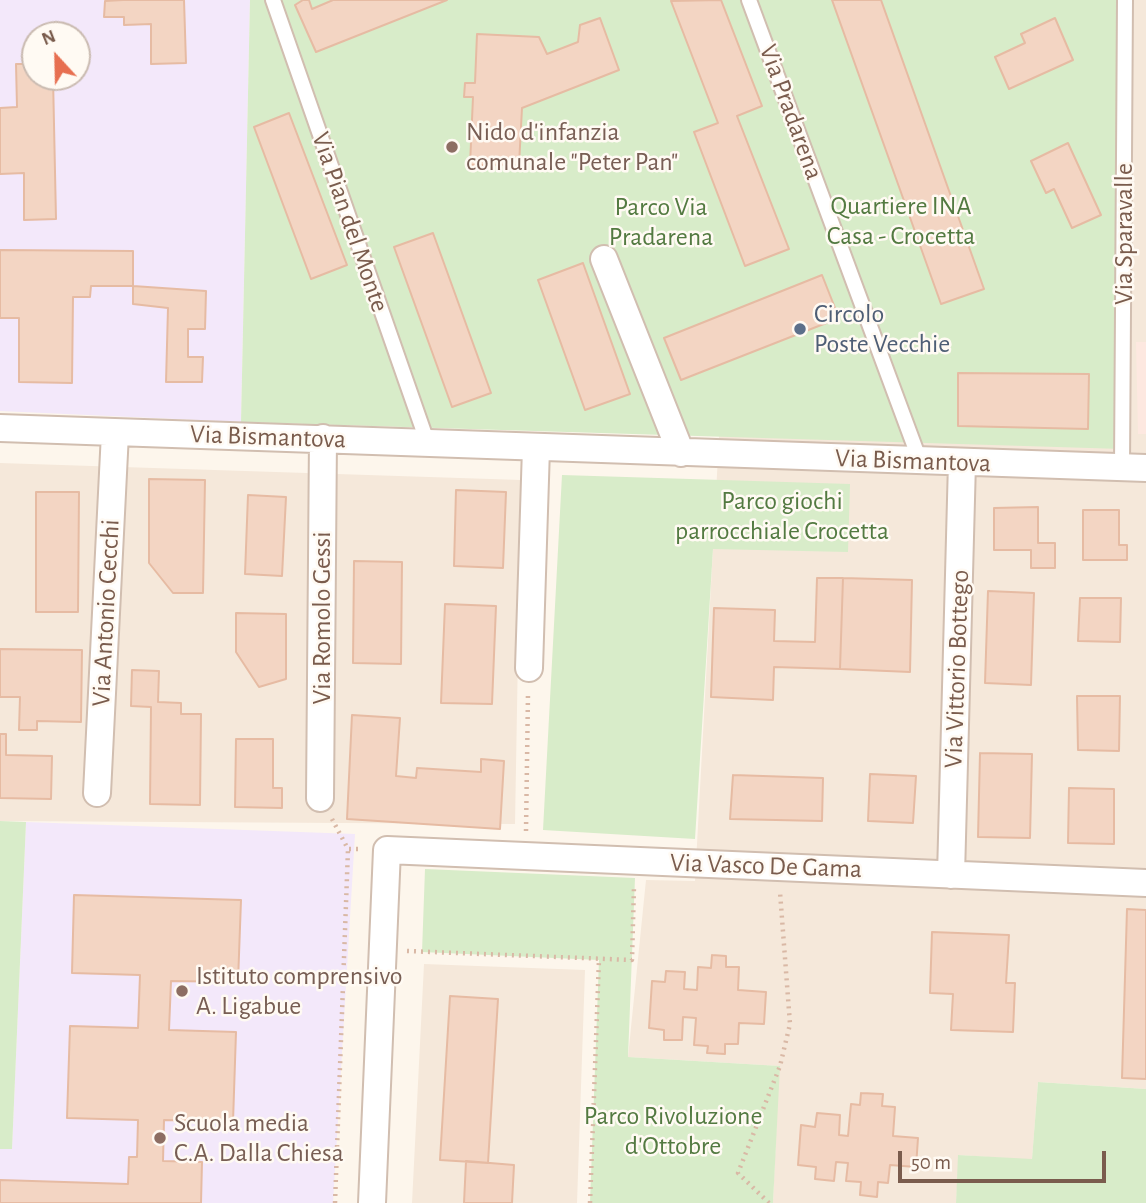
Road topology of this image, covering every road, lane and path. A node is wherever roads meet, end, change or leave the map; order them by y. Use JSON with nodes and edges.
{"nodes":[{"id":1,"x":273,"y":0,"type":"edge"},
{"id":2,"x":749,"y":0,"type":"edge"},
{"id":3,"x":1125,"y":0,"type":"edge"},
{"id":4,"x":604,"y":259,"type":"dead end"},
{"id":5,"x":0,"y":428,"type":"edge"},
{"id":6,"x":115,"y":433,"type":"junction"},
{"id":7,"x":323,"y":438,"type":"junction"},
{"id":8,"x":428,"y":444,"type":"junction"},
{"id":9,"x":536,"y":448,"type":"junction"},
{"id":10,"x":681,"y":453,"type":"junction"},
{"id":11,"x":920,"y":461,"type":"junction"},
{"id":12,"x":962,"y":462,"type":"junction"},
{"id":13,"x":1134,"y":468,"type":"edge"},
{"id":14,"x":529,"y":667,"type":"joint"},
{"id":15,"x":97,"y":793,"type":"dead end"},
{"id":16,"x":320,"y":798,"type":"joint"},
{"id":17,"x":348,"y":849,"type":"junction"},
{"id":18,"x":387,"y":850,"type":"junction"},
{"id":19,"x":525,"y":856,"type":"junction"},
{"id":20,"x":635,"y":861,"type":"junction"},
{"id":21,"x":778,"y":867,"type":"junction"},
{"id":22,"x":951,"y":875,"type":"junction"},
{"id":23,"x":1146,"y":883,"type":"edge"},
{"id":24,"x":382,"y":950,"type":"junction"},
{"id":25,"x":599,"y":959,"type":"junction"},
{"id":26,"x":335,"y":1203,"type":"edge"},
{"id":27,"x":372,"y":1203,"type":"edge"},
{"id":28,"x":590,"y":1203,"type":"edge"},
{"id":29,"x":769,"y":1203,"type":"edge"}],
"edges":[{"from":1,"to":8,"type":"lane","name":"Via Pian del Monte"},
{"from":2,"to":11,"type":"lane","name":"Via Pradarena"},
{"from":3,"to":13,"type":"lane","name":"Via Sparavalle"},
{"from":4,"to":10,"type":"street"},
{"from":5,"to":6,"type":"street","name":"Via Bismantova"},
{"from":6,"to":7,"type":"street","name":"Via Bismantova"},
{"from":6,"to":15,"type":"street","name":"Via Antonio Cecchi"},
{"from":7,"to":8,"type":"street","name":"Via Bismantova"},
{"from":7,"to":16,"type":"street","name":"Via Romolo Gessi"},
{"from":8,"to":9,"type":"street","name":"Via Bismantova"},
{"from":9,"to":10,"type":"street","name":"Via Bismantova"},
{"from":9,"to":14,"type":"street"},
{"from":10,"to":11,"type":"street","name":"Via Bismantova"},
{"from":11,"to":12,"type":"street","name":"Via Bismantova"},
{"from":12,"to":13,"type":"street","name":"Via Bismantova"},
{"from":12,"to":22,"type":"street","name":"Via Vittorio Bottego"},
{"from":14,"to":19,"type":"path"},
{"from":16,"to":17,"type":"path"},
{"from":17,"to":18,"type":"path"},
{"from":17,"to":26,"type":"path"},
{"from":18,"to":19,"type":"street","name":"Via Vasco De Gama"},
{"from":18,"to":24,"type":"street"},
{"from":19,"to":20,"type":"street","name":"Via Vasco De Gama"},
{"from":20,"to":21,"type":"street","name":"Via Vasco De Gama"},
{"from":20,"to":25,"type":"path"},
{"from":21,"to":22,"type":"street","name":"Via Vasco De Gama"},
{"from":21,"to":29,"type":"path"},
{"from":22,"to":23,"type":"street","name":"Via Vasco De Gama"},
{"from":24,"to":25,"type":"path"},
{"from":24,"to":27,"type":"street"},
{"from":25,"to":28,"type":"path"}]}
